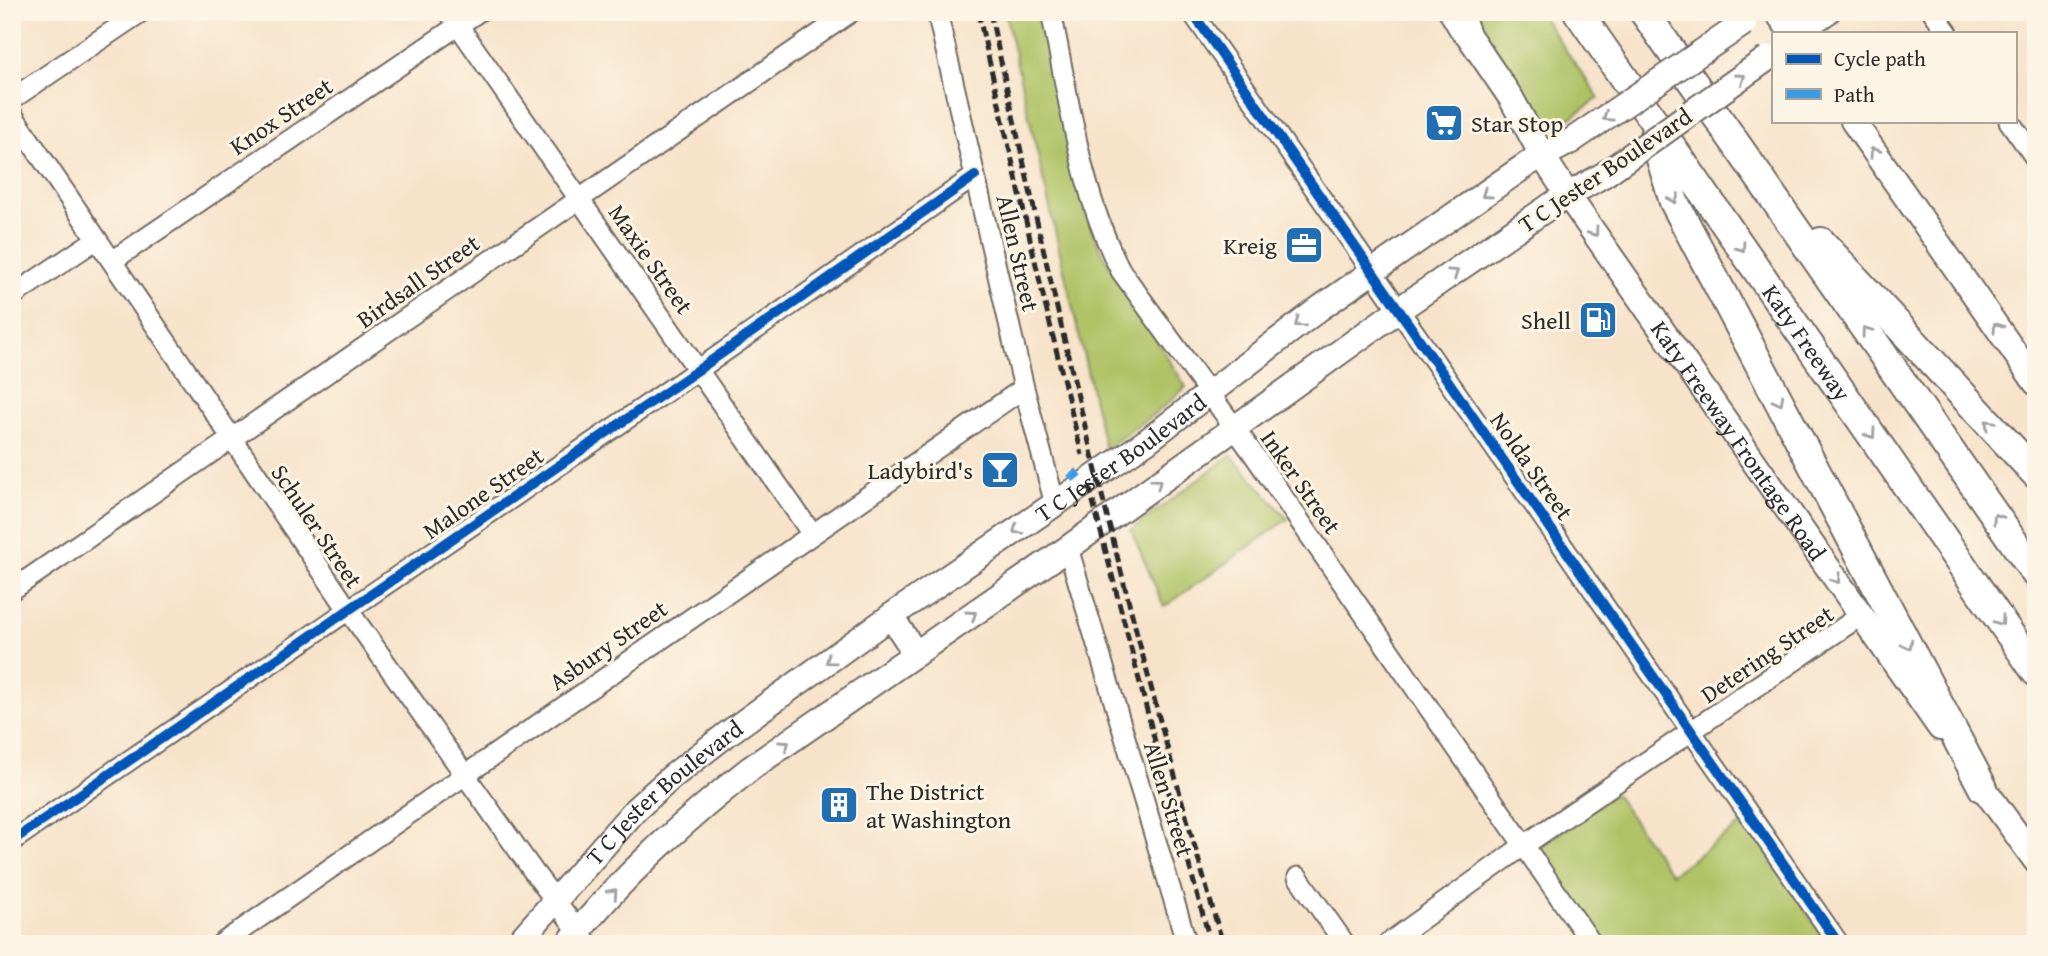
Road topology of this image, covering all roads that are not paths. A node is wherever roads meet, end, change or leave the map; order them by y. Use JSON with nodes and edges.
{"nodes":[{"id":1,"x":141,"y":12,"type":"edge"},
{"id":2,"x":478,"y":12,"type":"edge"},
{"id":3,"x":851,"y":12,"type":"edge"},
{"id":4,"x":937,"y":12,"type":"edge"},
{"id":5,"x":1051,"y":12,"type":"edge"},
{"id":6,"x":1192,"y":12,"type":"edge"},
{"id":7,"x":1578,"y":12,"type":"edge"},
{"id":8,"x":1644,"y":12,"type":"edge"},
{"id":9,"x":1777,"y":12,"type":"edge"},
{"id":10,"x":1826,"y":12,"type":"edge"},
{"id":11,"x":1933,"y":12,"type":"edge"},
{"id":12,"x":1751,"y":17,"type":"edge"},
{"id":13,"x":1456,"y":18,"type":"edge"},
{"id":14,"x":454,"y":19,"type":"edge"},
{"id":15,"x":1792,"y":32,"type":"edge"},
{"id":16,"x":1795,"y":32,"type":"edge"},
{"id":17,"x":1947,"y":32,"type":"edge"},
{"id":18,"x":1771,"y":56,"type":"edge"},
{"id":19,"x":12,"y":99,"type":"edge"},
{"id":20,"x":1646,"y":110,"type":"junction"},
{"id":21,"x":12,"y":114,"type":"edge"},
{"id":22,"x":1854,"y":122,"type":"edge"},
{"id":23,"x":2010,"y":122,"type":"edge"},
{"id":24,"x":1542,"y":155,"type":"junction"},
{"id":25,"x":2036,"y":159,"type":"edge"},
{"id":26,"x":1748,"y":163,"type":"junction"},
{"id":27,"x":975,"y":176,"type":"junction"},
{"id":28,"x":1567,"y":194,"type":"junction"},
{"id":29,"x":580,"y":198,"type":"junction"},
{"id":30,"x":97,"y":239,"type":"junction"},
{"id":31,"x":112,"y":261,"type":"junction"},
{"id":32,"x":1371,"y":272,"type":"junction"},
{"id":33,"x":12,"y":296,"type":"edge"},
{"id":34,"x":1397,"y":311,"type":"junction"},
{"id":35,"x":698,"y":370,"type":"junction"},
{"id":36,"x":2036,"y":383,"type":"edge"},
{"id":37,"x":1024,"y":388,"type":"junction"},
{"id":38,"x":1209,"y":393,"type":"junction"},
{"id":39,"x":1234,"y":429,"type":"junction"},
{"id":40,"x":233,"y":438,"type":"junction"},
{"id":41,"x":2036,"y":474,"type":"edge"},
{"id":42,"x":1055,"y":504,"type":"junction"},
{"id":43,"x":812,"y":534,"type":"junction"},
{"id":44,"x":1068,"y":548,"type":"junction"},
{"id":45,"x":2036,"y":573,"type":"edge"},
{"id":46,"x":12,"y":590,"type":"edge"},
{"id":47,"x":349,"y":611,"type":"junction"},
{"id":48,"x":1860,"y":615,"type":"junction"},
{"id":49,"x":891,"y":616,"type":"junction"},
{"id":50,"x":916,"y":654,"type":"junction"},
{"id":51,"x":2036,"y":673,"type":"edge"},
{"id":52,"x":1692,"y":731,"type":"junction"},
{"id":53,"x":727,"y":734,"type":"junction"},
{"id":54,"x":751,"y":768,"type":"junction"},
{"id":55,"x":465,"y":774,"type":"junction"},
{"id":56,"x":1983,"y":788,"type":"junction"},
{"id":57,"x":12,"y":841,"type":"edge"},
{"id":58,"x":1523,"y":846,"type":"junction"},
{"id":59,"x":2036,"y":861,"type":"edge"},
{"id":60,"x":1298,"y":877,"type":"dead end"},
{"id":61,"x":555,"y":899,"type":"junction"},
{"id":62,"x":578,"y":939,"type":"edge"},
{"id":63,"x":221,"y":944,"type":"edge"},
{"id":64,"x":517,"y":944,"type":"edge"},
{"id":65,"x":1186,"y":944,"type":"edge"},
{"id":66,"x":1345,"y":944,"type":"edge"},
{"id":67,"x":1387,"y":944,"type":"edge"},
{"id":68,"x":1592,"y":944,"type":"edge"},
{"id":69,"x":1839,"y":944,"type":"edge"}],
"edges":[{"from":1,"to":19,"type":"street"},
{"from":2,"to":14,"type":"street","name":"Knox Street"},
{"from":3,"to":29,"type":"street","name":"Birdsall Street"},
{"from":4,"to":27,"type":"street","name":"Allen Street"},
{"from":5,"to":38,"type":"street","name":"Inker Street"},
{"from":6,"to":32,"type":"street","name":"Nolda Street"},
{"from":7,"to":20,"type":"highway","name":"Katy Freeway"},
{"from":8,"to":26,"type":"highway"},
{"from":9,"to":15,"type":"main road"},
{"from":10,"to":16,"type":"main road"},
{"from":11,"to":17,"type":"street"},
{"from":12,"to":24,"type":"main road","name":"T C Jester Boulevard","one_way":true,"bridge":true},
{"from":13,"to":24,"type":"main road","name":"Katy Freeway Frontage Road"},
{"from":14,"to":29,"type":"street","name":"Maxie Street"},
{"from":14,"to":31,"type":"street","name":"Knox Street"},
{"from":28,"to":18,"type":"main road","name":"T C Jester Boulevard","one_way":true,"bridge":true},
{"from":20,"to":51,"type":"highway","name":"Katy Freeway","one_way":true},
{"from":20,"to":56,"type":"highway","one_way":true},
{"from":21,"to":30,"type":"street","name":"Schuler Street"},
{"from":36,"to":22,"type":"main road","one_way":true},
{"from":23,"to":25,"type":"street"},
{"from":24,"to":28,"type":"main road","name":"Katy Freeway Frontage Road"},
{"from":24,"to":32,"type":"main road","name":"T C Jester Boulevard","one_way":true},
{"from":41,"to":26,"type":"highway","one_way":true},
{"from":45,"to":26,"type":"highway","one_way":true},
{"from":27,"to":35,"type":"street","name":"Malone Street"},
{"from":27,"to":37,"type":"street","name":"Allen Street"},
{"from":34,"to":28,"type":"main road","name":"T C Jester Boulevard","one_way":true},
{"from":28,"to":48,"type":"main road","name":"Katy Freeway Frontage Road","one_way":true},
{"from":29,"to":35,"type":"street","name":"Maxie Street"},
{"from":29,"to":40,"type":"street","name":"Birdsall Street"},
{"from":30,"to":31,"type":"street","name":"Schuler Street"},
{"from":30,"to":33,"type":"street"},
{"from":31,"to":40,"type":"street","name":"Schuler Street"},
{"from":32,"to":34,"type":"street","name":"Nolda Street"},
{"from":32,"to":38,"type":"main road","name":"T C Jester Boulevard","one_way":true},
{"from":34,"to":39,"type":"main road","name":"T C Jester Boulevard"},
{"from":34,"to":52,"type":"street","name":"Nolda Street"},
{"from":35,"to":43,"type":"street","name":"Maxie Street"},
{"from":35,"to":47,"type":"street","name":"Malone Street"},
{"from":37,"to":42,"type":"street","name":"Allen Street"},
{"from":37,"to":43,"type":"street","name":"Asbury Street"},
{"from":38,"to":39,"type":"street","name":"Inker Street"},
{"from":38,"to":42,"type":"main road","name":"T C Jester Boulevard"},
{"from":44,"to":39,"type":"main road","name":"T C Jester Boulevard","one_way":true},
{"from":39,"to":58,"type":"street","name":"Inker Street"},
{"from":40,"to":46,"type":"street","name":"Birdsall Street"},
{"from":40,"to":47,"type":"street","name":"Schuler Street"},
{"from":42,"to":49,"type":"main road","name":"T C Jester Boulevard","one_way":true},
{"from":43,"to":55,"type":"street","name":"Asbury Street"},
{"from":50,"to":44,"type":"main road","name":"T C Jester Boulevard","one_way":true},
{"from":44,"to":65,"type":"street","name":"Allen Street"},
{"from":47,"to":55,"type":"street","name":"Schuler Street"},
{"from":47,"to":57,"type":"street","name":"Malone Street"},
{"from":48,"to":52,"type":"street","name":"Detering Street"},
{"from":48,"to":56,"type":"main road","name":"Katy Freeway Frontage Road"},
{"from":49,"to":50,"type":"main road"},
{"from":49,"to":53,"type":"main road","name":"T C Jester Boulevard","one_way":true},
{"from":54,"to":50,"type":"main road","name":"T C Jester Boulevard","one_way":true},
{"from":52,"to":58,"type":"street","name":"Detering Street"},
{"from":52,"to":69,"type":"street","name":"Nolda Street"},
{"from":53,"to":54,"type":"main road"},
{"from":53,"to":61,"type":"main road","name":"T C Jester Boulevard"},
{"from":62,"to":54,"type":"main road","name":"T C Jester Boulevard","one_way":true},
{"from":55,"to":61,"type":"street","name":"Schuler Street"},
{"from":55,"to":63,"type":"street","name":"Asbury Street"},
{"from":56,"to":59,"type":"main road","name":"Katy Freeway Frontage Road"},
{"from":58,"to":67,"type":"street","name":"Detering Street"},
{"from":58,"to":68,"type":"street","name":"Inker Street"},
{"from":60,"to":66,"type":"street"},
{"from":61,"to":62,"type":"street","name":"Schuler Street"},
{"from":61,"to":64,"type":"main road","name":"T C Jester Boulevard"}]}
